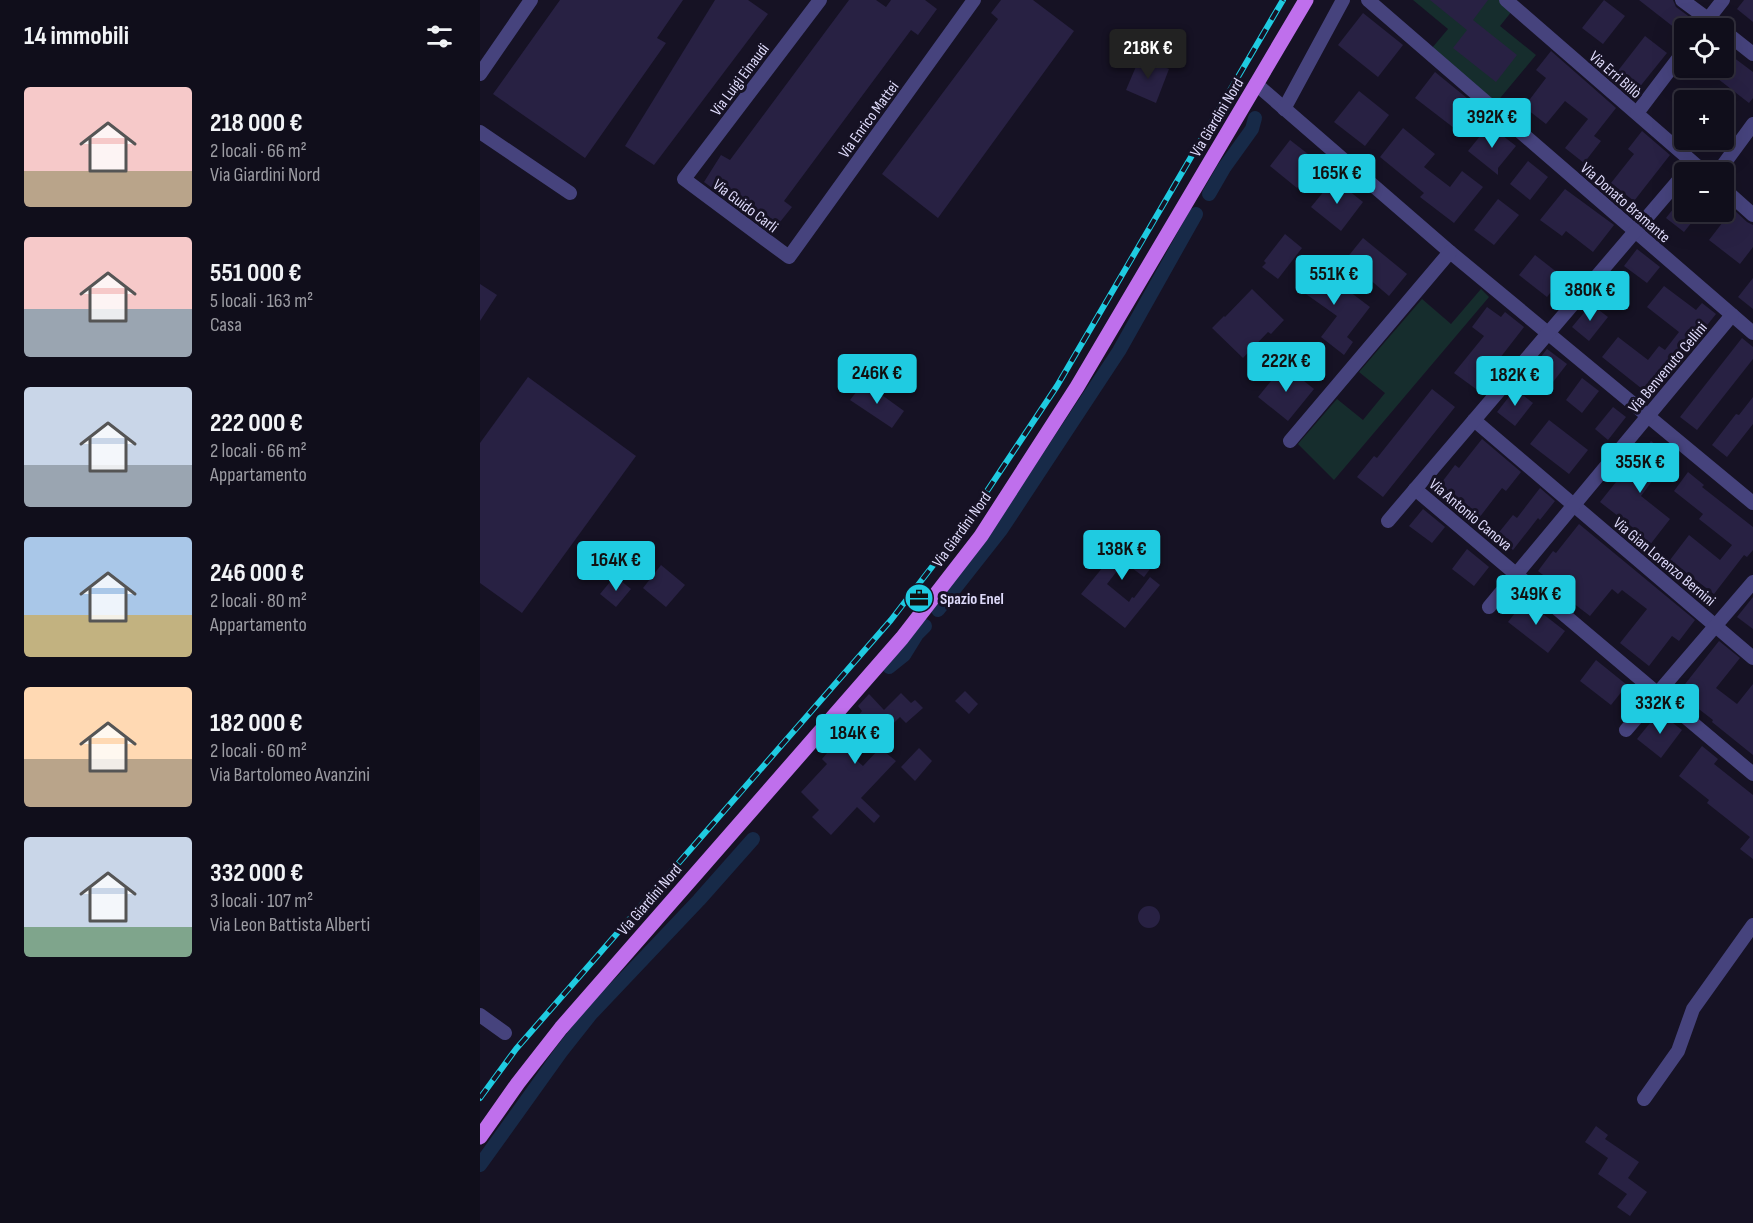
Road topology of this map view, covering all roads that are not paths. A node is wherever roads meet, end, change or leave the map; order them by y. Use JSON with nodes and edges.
{"nodes":[{"id":1,"x":531,"y":0,"type":"edge"},
{"id":2,"x":820,"y":0,"type":"edge"},
{"id":3,"x":974,"y":0,"type":"edge"},
{"id":4,"x":1306,"y":0,"type":"edge"},
{"id":5,"x":1342,"y":0,"type":"edge"},
{"id":6,"x":1368,"y":0,"type":"edge"},
{"id":7,"x":1506,"y":0,"type":"edge"},
{"id":8,"x":1682,"y":0,"type":"edge"},
{"id":9,"x":1723,"y":0,"type":"edge"},
{"id":10,"x":1699,"y":18,"type":"edge"},
{"id":11,"x":1710,"y":18,"type":"edge"},
{"id":12,"x":1734,"y":39,"type":"edge"},
{"id":13,"x":1753,"y":54,"type":"edge"},
{"id":14,"x":1674,"y":64,"type":"edge"},
{"id":15,"x":480,"y":74,"type":"edge"},
{"id":16,"x":1256,"y":84,"type":"junction"},
{"id":17,"x":1284,"y":109,"type":"junction"},
{"id":18,"x":1637,"y":113,"type":"junction"},
{"id":19,"x":1753,"y":124,"type":"edge"},
{"id":20,"x":480,"y":132,"type":"edge"},
{"id":21,"x":1684,"y":162,"type":"edge"},
{"id":22,"x":1725,"y":162,"type":"edge"},
{"id":23,"x":684,"y":179,"type":"joint"},
{"id":24,"x":1674,"y":190,"type":"edge"},
{"id":25,"x":570,"y":193,"type":"dead end"},
{"id":26,"x":1734,"y":198,"type":"edge"},
{"id":27,"x":1753,"y":215,"type":"edge"},
{"id":28,"x":1635,"y":232,"type":"junction"},
{"id":29,"x":1450,"y":252,"type":"junction"},
{"id":30,"x":789,"y":257,"type":"joint"},
{"id":31,"x":1732,"y":315,"type":"junction"},
{"id":32,"x":1548,"y":333,"type":"junction"},
{"id":33,"x":1753,"y":333,"type":"edge"},
{"id":34,"x":1648,"y":416,"type":"junction"},
{"id":35,"x":1474,"y":420,"type":"junction"},
{"id":36,"x":1290,"y":441,"type":"dead end"},
{"id":37,"x":1415,"y":489,"type":"junction"},
{"id":38,"x":1753,"y":503,"type":"edge"},
{"id":39,"x":1574,"y":505,"type":"junction"},
{"id":40,"x":1388,"y":520,"type":"dead end"},
{"id":41,"x":1516,"y":574,"type":"junction"},
{"id":42,"x":1753,"y":582,"type":"edge"},
{"id":43,"x":1489,"y":607,"type":"dead end"},
{"id":44,"x":1716,"y":626,"type":"junction"},
{"id":45,"x":1753,"y":658,"type":"edge"},
{"id":46,"x":1658,"y":694,"type":"junction"},
{"id":47,"x":1626,"y":730,"type":"dead end"},
{"id":48,"x":1753,"y":774,"type":"edge"},
{"id":49,"x":1753,"y":925,"type":"edge"},
{"id":50,"x":480,"y":1015,"type":"edge"},
{"id":51,"x":505,"y":1033,"type":"dead end"},
{"id":52,"x":1644,"y":1099,"type":"dead end"},
{"id":53,"x":480,"y":1137,"type":"edge"}],
"edges":[{"from":1,"to":15,"type":"street"},
{"from":2,"to":23,"type":"street","name":"Via Luigi Einaudi"},
{"from":3,"to":30,"type":"street","name":"Via Enrico Mattei"},
{"from":4,"to":16,"type":"main road","name":"Via Giardini Nord"},
{"from":5,"to":17,"type":"street"},
{"from":6,"to":28,"type":"street","name":"Via Donato Bramante"},
{"from":7,"to":18,"type":"street","name":"Via Erri Billò"},
{"from":8,"to":10,"type":"street"},
{"from":9,"to":11,"type":"street"},
{"from":12,"to":13,"type":"street"},
{"from":14,"to":18,"type":"street"},
{"from":16,"to":17,"type":"street"},
{"from":16,"to":53,"type":"main road","name":"Via Giardini Nord"},
{"from":17,"to":29,"type":"street"},
{"from":18,"to":21,"type":"street","name":"Via Erri Billò"},
{"from":19,"to":22,"type":"street"},
{"from":20,"to":25,"type":"street"},
{"from":23,"to":30,"type":"street","name":"Via Guido Carli"},
{"from":24,"to":28,"type":"street"},
{"from":26,"to":27,"type":"street"},
{"from":28,"to":31,"type":"street","name":"Via Donato Bramante"},
{"from":28,"to":32,"type":"street"},
{"from":29,"to":32,"type":"street"},
{"from":29,"to":36,"type":"street"},
{"from":31,"to":33,"type":"street","name":"Via Donato Bramante"},
{"from":31,"to":34,"type":"street","name":"Via Benvenuto Cellini"},
{"from":32,"to":34,"type":"street"},
{"from":32,"to":35,"type":"street"},
{"from":34,"to":38,"type":"street"},
{"from":34,"to":39,"type":"street","name":"Via Benvenuto Cellini"},
{"from":35,"to":37,"type":"street"},
{"from":35,"to":39,"type":"street","name":"Via Gian Lorenzo Bernini"},
{"from":37,"to":40,"type":"street"},
{"from":37,"to":41,"type":"street","name":"Via Antonio Canova"},
{"from":39,"to":41,"type":"street","name":"Via Benvenuto Cellini"},
{"from":39,"to":44,"type":"street","name":"Via Gian Lorenzo Bernini"},
{"from":41,"to":43,"type":"street","name":"Via Benvenuto Cellini"},
{"from":41,"to":46,"type":"street","name":"Via Antonio Canova"},
{"from":42,"to":44,"type":"street"},
{"from":44,"to":45,"type":"street","name":"Via Gian Lorenzo Bernini"},
{"from":44,"to":46,"type":"street"},
{"from":46,"to":47,"type":"street"},
{"from":46,"to":48,"type":"street","name":"Via Antonio Canova"},
{"from":49,"to":52,"type":"street"},
{"from":50,"to":51,"type":"street"}]}
